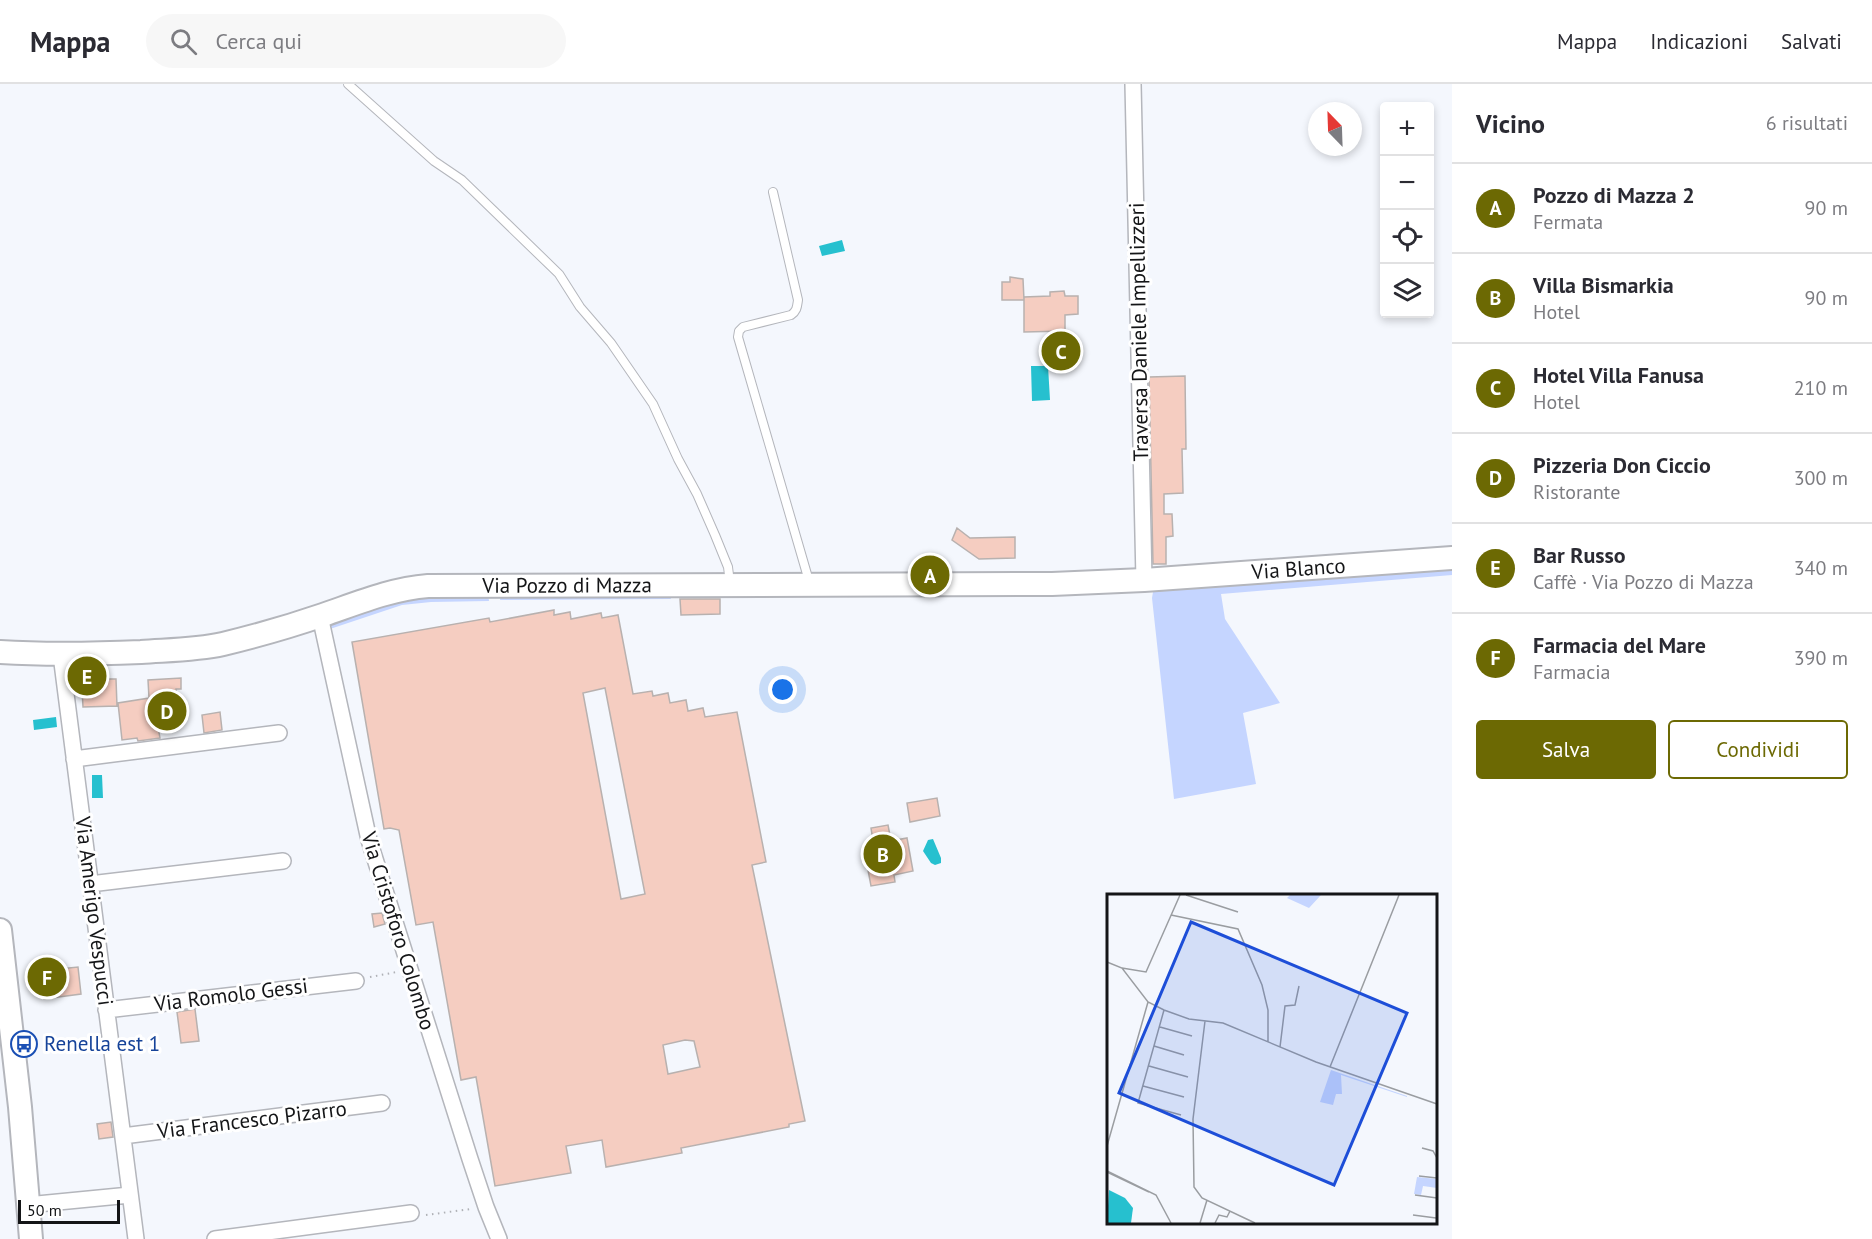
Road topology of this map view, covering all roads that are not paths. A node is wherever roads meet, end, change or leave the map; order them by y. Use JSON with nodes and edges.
{"nodes":[{"id":1,"x":348,"y":84,"type":"edge"},
{"id":2,"x":1133,"y":84,"type":"edge"},
{"id":3,"x":773,"y":192,"type":"dead end"},
{"id":4,"x":1452,"y":558,"type":"edge"},
{"id":5,"x":1144,"y":580,"type":"junction"},
{"id":6,"x":810,"y":585,"type":"junction"},
{"id":7,"x":731,"y":586,"type":"junction"},
{"id":8,"x":320,"y":616,"type":"junction"},
{"id":9,"x":0,"y":652,"type":"edge"},
{"id":10,"x":61,"y":655,"type":"junction"},
{"id":11,"x":279,"y":734,"type":"dead end"},
{"id":12,"x":74,"y":759,"type":"junction"},
{"id":13,"x":283,"y":861,"type":"dead end"},
{"id":14,"x":90,"y":884,"type":"junction"},
{"id":15,"x":0,"y":930,"type":"edge"},
{"id":16,"x":356,"y":981,"type":"road end"},
{"id":17,"x":106,"y":1010,"type":"junction"},
{"id":18,"x":382,"y":1103,"type":"dead end"},
{"id":19,"x":123,"y":1136,"type":"junction"},
{"id":20,"x":130,"y":1195,"type":"junction"},
{"id":21,"x":27,"y":1205,"type":"junction"},
{"id":22,"x":411,"y":1214,"type":"road end"},
{"id":23,"x":31,"y":1239,"type":"edge"},
{"id":24,"x":136,"y":1239,"type":"edge"},
{"id":25,"x":215,"y":1239,"type":"edge"},
{"id":26,"x":499,"y":1239,"type":"edge"}],
"edges":[{"from":1,"to":7,"type":"lane"},
{"from":2,"to":5,"type":"street","name":"Traversa Daniele Impellizzeri"},
{"from":3,"to":6,"type":"lane"},
{"from":4,"to":5,"type":"street","name":"Via Blanco"},
{"from":5,"to":6,"type":"street","name":"Via Pozzo di Mazza"},
{"from":6,"to":7,"type":"street","name":"Via Pozzo di Mazza"},
{"from":7,"to":8,"type":"street","name":"Via Pozzo di Mazza"},
{"from":8,"to":10,"type":"street","name":"Via Pozzo di Mazza"},
{"from":8,"to":26,"type":"street","name":"Via Cristoforo Colombo"},
{"from":9,"to":10,"type":"street","name":"Via Pozzo di Mazza"},
{"from":10,"to":12,"type":"street","name":"Via Amerigo Vespucci"},
{"from":11,"to":12,"type":"street"},
{"from":12,"to":14,"type":"street","name":"Via Amerigo Vespucci"},
{"from":13,"to":14,"type":"street"},
{"from":14,"to":17,"type":"street","name":"Via Amerigo Vespucci"},
{"from":15,"to":21,"type":"street"},
{"from":16,"to":17,"type":"street","name":"Via Romolo Gessi"},
{"from":17,"to":19,"type":"street","name":"Via Amerigo Vespucci"},
{"from":18,"to":19,"type":"street","name":"Via Francesco Pizarro"},
{"from":19,"to":20,"type":"street","name":"Via Amerigo Vespucci"},
{"from":20,"to":21,"type":"street"},
{"from":20,"to":24,"type":"street","name":"Via Amerigo Vespucci"},
{"from":21,"to":23,"type":"street"},
{"from":22,"to":25,"type":"street"}]}
